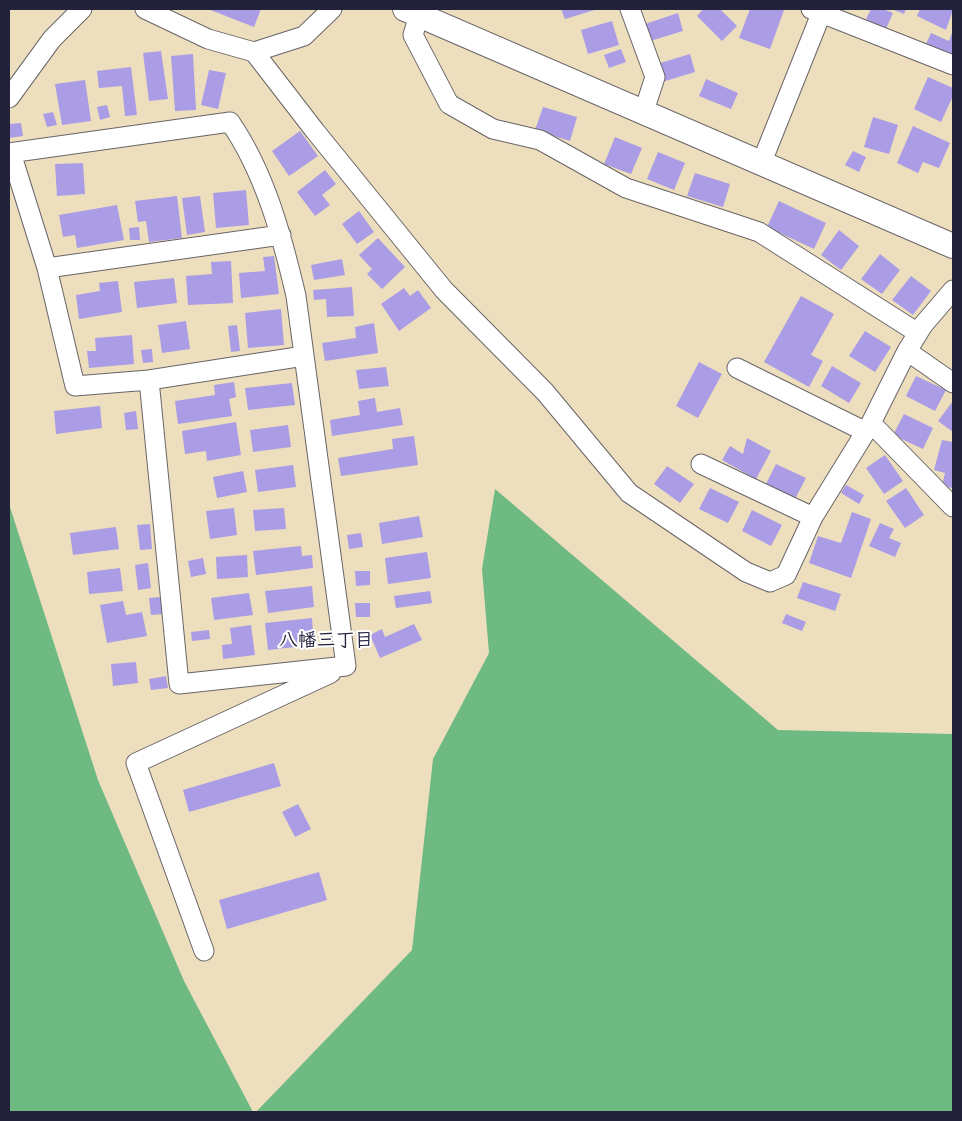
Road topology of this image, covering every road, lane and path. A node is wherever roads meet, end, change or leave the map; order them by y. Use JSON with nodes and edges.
{"nodes":[{"id":1,"x":82,"y":9,"type":"edge"},
{"id":2,"x":145,"y":9,"type":"edge"},
{"id":3,"x":332,"y":9,"type":"edge"},
{"id":4,"x":630,"y":9,"type":"edge"},
{"id":5,"x":816,"y":11,"type":"edge"},
{"id":6,"x":412,"y":12,"type":"edge"},
{"id":7,"x":254,"y":52,"type":"junction"},
{"id":8,"x":953,"y":65,"type":"edge"},
{"id":9,"x":9,"y":98,"type":"edge"},
{"id":10,"x":643,"y":114,"type":"junction"},
{"id":11,"x":10,"y":153,"type":"edge"},
{"id":12,"x":761,"y":164,"type":"junction"},
{"id":13,"x":281,"y":235,"type":"junction"},
{"id":14,"x":953,"y":246,"type":"edge"},
{"id":15,"x":47,"y":268,"type":"junction"},
{"id":16,"x":953,"y":290,"type":"edge"},
{"id":17,"x":918,"y":333,"type":"junction"},
{"id":18,"x":907,"y":352,"type":"junction"},
{"id":19,"x":304,"y":356,"type":"junction"},
{"id":20,"x":737,"y":368,"type":"dead end"},
{"id":21,"x":150,"y":380,"type":"junction"},
{"id":22,"x":953,"y":382,"type":"edge"},
{"id":23,"x":869,"y":427,"type":"junction"},
{"id":24,"x":701,"y":464,"type":"dead end"},
{"id":25,"x":953,"y":507,"type":"edge"},
{"id":26,"x":813,"y":517,"type":"junction"},
{"id":27,"x":346,"y":666,"type":"junction"},
{"id":28,"x":204,"y":951,"type":"dead end"}],
"edges":[{"from":1,"to":9,"type":"street"},
{"from":2,"to":7,"type":"street"},
{"from":3,"to":7,"type":"street"},
{"from":4,"to":10,"type":"street"},
{"from":5,"to":8,"type":"street"},
{"from":5,"to":12,"type":"street"},
{"from":6,"to":10,"type":"street"},
{"from":6,"to":17,"type":"street"},
{"from":7,"to":26,"type":"street"},
{"from":10,"to":12,"type":"street"},
{"from":11,"to":13,"type":"street"},
{"from":11,"to":15,"type":"street"},
{"from":12,"to":14,"type":"street"},
{"from":13,"to":15,"type":"street"},
{"from":13,"to":19,"type":"street"},
{"from":15,"to":21,"type":"street"},
{"from":16,"to":17,"type":"street"},
{"from":17,"to":18,"type":"street"},
{"from":18,"to":22,"type":"street"},
{"from":18,"to":23,"type":"street"},
{"from":19,"to":21,"type":"street"},
{"from":19,"to":27,"type":"street"},
{"from":20,"to":23,"type":"street"},
{"from":21,"to":27,"type":"street"},
{"from":23,"to":25,"type":"street"},
{"from":23,"to":26,"type":"street"},
{"from":24,"to":26,"type":"street"},
{"from":27,"to":28,"type":"street"}]}
